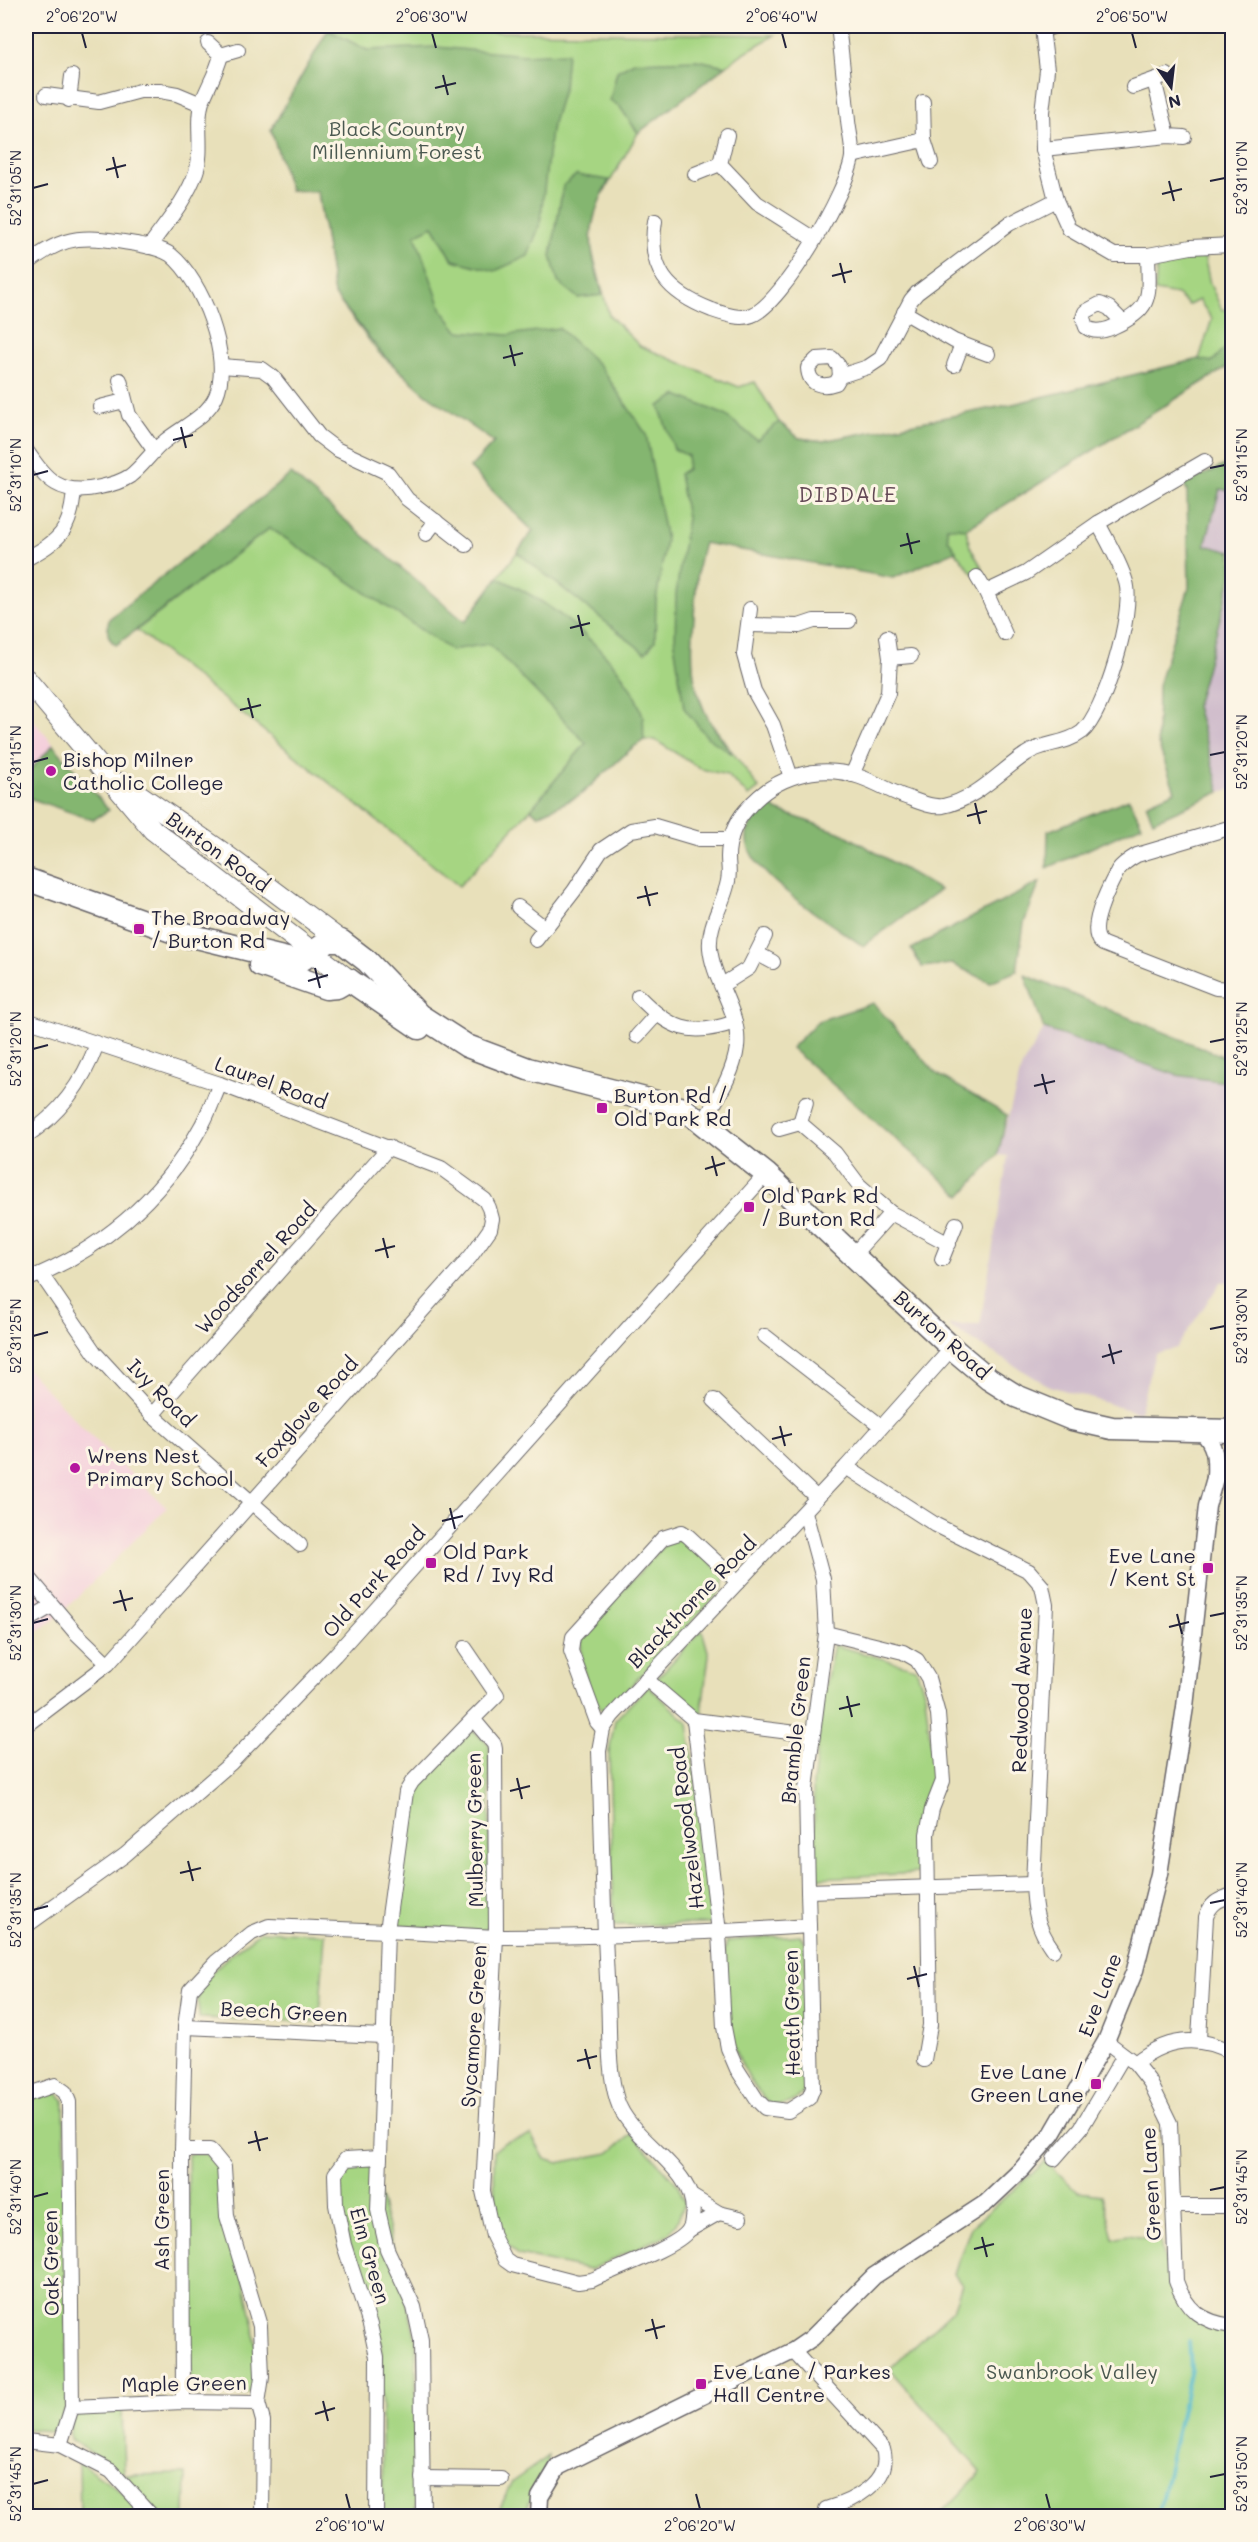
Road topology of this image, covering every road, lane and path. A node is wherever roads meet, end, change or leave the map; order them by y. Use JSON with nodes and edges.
{"nodes":[{"id":1,"x":838,"y":26,"type":"edge"},
{"id":2,"x":1045,"y":26,"type":"edge"},
{"id":3,"x":208,"y":43,"type":"dead end"},
{"id":4,"x":238,"y":50,"type":"dead end"},
{"id":5,"x":221,"y":55,"type":"junction"},
{"id":6,"x":72,"y":76,"type":"dead end"},
{"id":7,"x":1133,"y":87,"type":"dead end"},
{"id":8,"x":46,"y":95,"type":"dead end"},
{"id":9,"x":69,"y":100,"type":"junction"},
{"id":10,"x":923,"y":102,"type":"dead end"},
{"id":11,"x":201,"y":104,"type":"junction"},
{"id":12,"x":727,"y":135,"type":"dead end"},
{"id":13,"x":1168,"y":136,"type":"junction"},
{"id":14,"x":1184,"y":137,"type":"dead end"},
{"id":15,"x":924,"y":140,"type":"junction"},
{"id":16,"x":1043,"y":149,"type":"junction"},
{"id":17,"x":852,"y":156,"type":"junction"},
{"id":18,"x":930,"y":162,"type":"dead end"},
{"id":19,"x":720,"y":164,"type":"junction"},
{"id":20,"x":695,"y":174,"type":"dead end"},
{"id":21,"x":1056,"y":200,"type":"junction"},
{"id":22,"x":655,"y":221,"type":"dead end"},
{"id":23,"x":814,"y":239,"type":"junction"},
{"id":24,"x":1233,"y":246,"type":"edge"},
{"id":25,"x":149,"y":247,"type":"junction"},
{"id":26,"x":1148,"y":255,"type":"junction"},
{"id":27,"x":26,"y":265,"type":"edge"},
{"id":28,"x":904,"y":312,"type":"junction"},
{"id":29,"x":1123,"y":322,"type":"dead end"},
{"id":30,"x":962,"y":344,"type":"junction"},
{"id":31,"x":988,"y":354,"type":"dead end"},
{"id":32,"x":954,"y":365,"type":"dead end"},
{"id":33,"x":221,"y":366,"type":"junction"},
{"id":34,"x":840,"y":376,"type":"dead end"},
{"id":35,"x":120,"y":380,"type":"dead end"},
{"id":36,"x":124,"y":400,"type":"junction"},
{"id":37,"x":100,"y":407,"type":"dead end"},
{"id":38,"x":26,"y":450,"type":"edge"},
{"id":39,"x":154,"y":450,"type":"junction"},
{"id":40,"x":1205,"y":461,"type":"dead end"},
{"id":41,"x":74,"y":490,"type":"junction"},
{"id":42,"x":436,"y":521,"type":"junction"},
{"id":43,"x":1098,"y":523,"type":"junction"},
{"id":44,"x":426,"y":534,"type":"dead end"},
{"id":45,"x":466,"y":545,"type":"dead end"},
{"id":46,"x":26,"y":559,"type":"edge"},
{"id":47,"x":977,"y":577,"type":"dead end"},
{"id":48,"x":986,"y":592,"type":"junction"},
{"id":49,"x":825,"y":606,"type":"dead end"},
{"id":50,"x":750,"y":609,"type":"dead end"},
{"id":51,"x":826,"y":620,"type":"junction"},
{"id":52,"x":849,"y":621,"type":"dead end"},
{"id":53,"x":749,"y":625,"type":"junction"},
{"id":54,"x":1005,"y":634,"type":"dead end"},
{"id":55,"x":887,"y":637,"type":"dead end"},
{"id":56,"x":911,"y":656,"type":"dead end"},
{"id":57,"x":890,"y":658,"type":"junction"},
{"id":58,"x":26,"y":680,"type":"edge"},
{"id":59,"x":95,"y":764,"type":"junction"},
{"id":60,"x":852,"y":775,"type":"junction"},
{"id":61,"x":791,"y":777,"type":"junction"},
{"id":62,"x":1233,"y":827,"type":"edge"},
{"id":63,"x":731,"y":839,"type":"junction"},
{"id":64,"x":242,"y":867,"type":"junction"},
{"id":65,"x":26,"y":879,"type":"edge"},
{"id":66,"x":518,"y":907,"type":"dead end"},
{"id":67,"x":545,"y":928,"type":"junction"},
{"id":68,"x":285,"y":930,"type":"junction"},
{"id":69,"x":176,"y":932,"type":"junction"},
{"id":70,"x":765,"y":936,"type":"dead end"},
{"id":71,"x":536,"y":940,"type":"dead end"},
{"id":72,"x":347,"y":946,"type":"junction"},
{"id":73,"x":314,"y":952,"type":"junction"},
{"id":74,"x":758,"y":954,"type":"junction"},
{"id":75,"x":773,"y":962,"type":"dead end"},
{"id":76,"x":349,"y":980,"type":"junction"},
{"id":77,"x":722,"y":985,"type":"junction"},
{"id":78,"x":1233,"y":989,"type":"edge"},
{"id":79,"x":638,"y":996,"type":"dead end"},
{"id":80,"x":656,"y":1015,"type":"junction"},
{"id":81,"x":26,"y":1020,"type":"edge"},
{"id":82,"x":735,"y":1022,"type":"junction"},
{"id":83,"x":637,"y":1036,"type":"dead end"},
{"id":84,"x":97,"y":1044,"type":"junction"},
{"id":85,"x":220,"y":1084,"type":"junction"},
{"id":86,"x":806,"y":1103,"type":"dead end"},
{"id":87,"x":800,"y":1123,"type":"junction"},
{"id":88,"x":703,"y":1124,"type":"junction"},
{"id":89,"x":779,"y":1129,"type":"dead end"},
{"id":90,"x":26,"y":1136,"type":"edge"},
{"id":91,"x":389,"y":1147,"type":"junction"},
{"id":92,"x":766,"y":1174,"type":"junction"},
{"id":93,"x":489,"y":1208,"type":"joint"},
{"id":94,"x":891,"y":1213,"type":"junction"},
{"id":95,"x":956,"y":1224,"type":"dead end"},
{"id":96,"x":949,"y":1244,"type":"junction"},
{"id":97,"x":854,"y":1254,"type":"junction"},
{"id":98,"x":942,"y":1259,"type":"dead end"},
{"id":99,"x":40,"y":1274,"type":"junction"},
{"id":100,"x":26,"y":1280,"type":"edge"},
{"id":101,"x":765,"y":1336,"type":"dead end"},
{"id":102,"x":952,"y":1348,"type":"junction"},
{"id":103,"x":714,"y":1400,"type":"dead end"},
{"id":104,"x":152,"y":1415,"type":"junction"},
{"id":105,"x":881,"y":1426,"type":"junction"},
{"id":106,"x":1202,"y":1430,"type":"junction"},
{"id":107,"x":1233,"y":1431,"type":"edge"},
{"id":108,"x":1233,"y":1460,"type":"edge"},
{"id":109,"x":846,"y":1467,"type":"junction"},
{"id":110,"x":1215,"y":1478,"type":"junction"},
{"id":111,"x":817,"y":1498,"type":"junction"},
{"id":112,"x":250,"y":1504,"type":"junction"},
{"id":113,"x":805,"y":1512,"type":"junction"},
{"id":114,"x":300,"y":1545,"type":"dead end"},
{"id":115,"x":26,"y":1574,"type":"edge"},
{"id":116,"x":738,"y":1582,"type":"junction"},
{"id":117,"x":52,"y":1606,"type":"junction"},
{"id":118,"x":33,"y":1614,"type":"edge"},
{"id":119,"x":26,"y":1621,"type":"edge"},
{"id":120,"x":826,"y":1633,"type":"junction"},
{"id":121,"x":465,"y":1648,"type":"dead end"},
{"id":122,"x":108,"y":1664,"type":"junction"},
{"id":123,"x":646,"y":1679,"type":"junction"},
{"id":124,"x":473,"y":1719,"type":"junction"},
{"id":125,"x":694,"y":1720,"type":"junction"},
{"id":126,"x":26,"y":1726,"type":"edge"},
{"id":127,"x":603,"y":1729,"type":"junction"},
{"id":128,"x":813,"y":1735,"type":"junction"},
{"id":129,"x":1034,"y":1884,"type":"junction"},
{"id":130,"x":928,"y":1886,"type":"junction"},
{"id":131,"x":808,"y":1891,"type":"junction"},
{"id":132,"x":1233,"y":1895,"type":"edge"},
{"id":133,"x":26,"y":1926,"type":"edge"},
{"id":134,"x":809,"y":1926,"type":"junction"},
{"id":135,"x":387,"y":1932,"type":"junction"},
{"id":136,"x":719,"y":1932,"type":"junction"},
{"id":137,"x":496,"y":1937,"type":"junction"},
{"id":138,"x":604,"y":1938,"type":"junction"},
{"id":139,"x":1053,"y":1950,"type":"dead end"},
{"id":140,"x":185,"y":2027,"type":"junction"},
{"id":141,"x":382,"y":2036,"type":"junction"},
{"id":142,"x":1199,"y":2039,"type":"junction"},
{"id":143,"x":1106,"y":2041,"type":"junction"},
{"id":144,"x":1233,"y":2053,"type":"edge"},
{"id":145,"x":1130,"y":2059,"type":"junction"},
{"id":146,"x":924,"y":2060,"type":"dead end"},
{"id":147,"x":26,"y":2095,"type":"edge"},
{"id":148,"x":182,"y":2150,"type":"junction"},
{"id":149,"x":380,"y":2157,"type":"junction"},
{"id":150,"x":1054,"y":2159,"type":"dead end"},
{"id":151,"x":693,"y":2197,"type":"junction"},
{"id":152,"x":1173,"y":2206,"type":"junction"},
{"id":153,"x":1233,"y":2206,"type":"edge"},
{"id":154,"x":719,"y":2213,"type":"junction"},
{"id":155,"x":740,"y":2218,"type":"dead end"},
{"id":156,"x":689,"y":2230,"type":"junction"},
{"id":157,"x":1233,"y":2326,"type":"edge"},
{"id":158,"x":793,"y":2351,"type":"junction"},
{"id":159,"x":183,"y":2402,"type":"junction"},
{"id":160,"x":258,"y":2403,"type":"junction"},
{"id":161,"x":72,"y":2407,"type":"junction"},
{"id":162,"x":26,"y":2441,"type":"edge"},
{"id":163,"x":60,"y":2445,"type":"junction"},
{"id":164,"x":422,"y":2478,"type":"junction"},
{"id":165,"x":501,"y":2479,"type":"dead end"},
{"id":166,"x":826,"y":2509,"type":"dead end"},
{"id":167,"x":152,"y":2517,"type":"edge"},
{"id":168,"x":262,"y":2517,"type":"edge"},
{"id":169,"x":376,"y":2517,"type":"edge"},
{"id":170,"x":423,"y":2517,"type":"edge"},
{"id":171,"x":539,"y":2517,"type":"edge"}],
"edges":[{"from":1,"to":17,"type":"street"},
{"from":2,"to":16,"type":"street"},
{"from":3,"to":5,"type":"street"},
{"from":4,"to":5,"type":"street"},
{"from":5,"to":11,"type":"street"},
{"from":6,"to":9,"type":"street"},
{"from":7,"to":13,"type":"street"},
{"from":8,"to":9,"type":"street"},
{"from":9,"to":11,"type":"street"},
{"from":10,"to":15,"type":"street"},
{"from":11,"to":25,"type":"street"},
{"from":12,"to":19,"type":"street"},
{"from":13,"to":14,"type":"street"},
{"from":13,"to":16,"type":"street"},
{"from":15,"to":17,"type":"street"},
{"from":15,"to":18,"type":"street"},
{"from":16,"to":21,"type":"street"},
{"from":17,"to":23,"type":"street"},
{"from":19,"to":20,"type":"street"},
{"from":19,"to":23,"type":"street"},
{"from":21,"to":26,"type":"street"},
{"from":21,"to":28,"type":"street"},
{"from":22,"to":23,"type":"street"},
{"from":24,"to":26,"type":"street"},
{"from":25,"to":27,"type":"street"},
{"from":25,"to":33,"type":"street"},
{"from":26,"to":29,"type":"street"},
{"from":28,"to":30,"type":"street"},
{"from":28,"to":34,"type":"street"},
{"from":30,"to":31,"type":"street"},
{"from":30,"to":32,"type":"street"},
{"from":33,"to":39,"type":"street"},
{"from":33,"to":42,"type":"street"},
{"from":35,"to":36,"type":"street"},
{"from":36,"to":37,"type":"street"},
{"from":36,"to":39,"type":"street"},
{"from":38,"to":41,"type":"street"},
{"from":39,"to":41,"type":"street"},
{"from":40,"to":43,"type":"street"},
{"from":41,"to":46,"type":"street"},
{"from":42,"to":44,"type":"street"},
{"from":42,"to":45,"type":"street"},
{"from":43,"to":48,"type":"street"},
{"from":43,"to":60,"type":"street"},
{"from":47,"to":48,"type":"street"},
{"from":48,"to":54,"type":"street"},
{"from":49,"to":51,"type":"street"},
{"from":50,"to":53,"type":"street"},
{"from":51,"to":52,"type":"street"},
{"from":51,"to":53,"type":"street"},
{"from":53,"to":61,"type":"street"},
{"from":55,"to":57,"type":"street"},
{"from":56,"to":57,"type":"street"},
{"from":57,"to":60,"type":"street"},
{"from":58,"to":59,"type":"main road","name":"Burton Road"},
{"from":59,"to":64,"type":"main road","name":"Burton Road"},
{"from":59,"to":68,"type":"main road","name":"Burton Road"},
{"from":60,"to":61,"type":"street"},
{"from":61,"to":63,"type":"street"},
{"from":62,"to":78,"type":"street"},
{"from":63,"to":67,"type":"street"},
{"from":63,"to":77,"type":"street"},
{"from":64,"to":68,"type":"main road"},
{"from":64,"to":72,"type":"main road","name":"Burton Road"},
{"from":65,"to":69,"type":"main road"},
{"from":66,"to":67,"type":"street"},
{"from":67,"to":71,"type":"street"},
{"from":68,"to":73,"type":"main road","name":"Burton Road"},
{"from":69,"to":73,"type":"main road"},
{"from":69,"to":76,"type":"main road"},
{"from":70,"to":74,"type":"street"},
{"from":72,"to":73,"type":"main road"},
{"from":72,"to":76,"type":"main road"},
{"from":72,"to":88,"type":"main road","name":"Burton Road"},
{"from":73,"to":76,"type":"main road","name":"Burton Road"},
{"from":74,"to":75,"type":"street"},
{"from":74,"to":77,"type":"street"},
{"from":76,"to":88,"type":"main road"},
{"from":77,"to":82,"type":"street"},
{"from":79,"to":80,"type":"street"},
{"from":80,"to":82,"type":"street"},
{"from":80,"to":83,"type":"street"},
{"from":81,"to":84,"type":"street","name":"Laurel Road"},
{"from":82,"to":88,"type":"street"},
{"from":84,"to":85,"type":"street","name":"Laurel Road"},
{"from":84,"to":90,"type":"street"},
{"from":85,"to":91,"type":"street","name":"Laurel Road"},
{"from":85,"to":99,"type":"street"},
{"from":86,"to":87,"type":"street"},
{"from":87,"to":89,"type":"street"},
{"from":87,"to":94,"type":"street"},
{"from":88,"to":92,"type":"main road","name":"Burton Road"},
{"from":91,"to":93,"type":"street","name":"Laurel Road"},
{"from":91,"to":104,"type":"street","name":"Woodsorrel Road"},
{"from":92,"to":97,"type":"main road","name":"Burton Road"},
{"from":92,"to":133,"type":"street","name":"Old Park Road"},
{"from":93,"to":112,"type":"street","name":"Foxglove Road"},
{"from":94,"to":96,"type":"street"},
{"from":94,"to":97,"type":"street"},
{"from":95,"to":96,"type":"street"},
{"from":96,"to":98,"type":"street"},
{"from":97,"to":102,"type":"main road","name":"Burton Road"},
{"from":99,"to":100,"type":"street"},
{"from":99,"to":104,"type":"street","name":"Ivy Road"},
{"from":101,"to":105,"type":"street"},
{"from":102,"to":105,"type":"street","name":"Blackthorne Road"},
{"from":102,"to":106,"type":"main road","name":"Burton Road"},
{"from":103,"to":111,"type":"street"},
{"from":104,"to":112,"type":"street","name":"Ivy Road"},
{"from":105,"to":109,"type":"street","name":"Blackthorne Road"},
{"from":106,"to":107,"type":"main road","name":"Burton Road"},
{"from":106,"to":110,"type":"street"},
{"from":108,"to":110,"type":"street","name":"Eve Lane"},
{"from":109,"to":111,"type":"street","name":"Blackthorne Road"},
{"from":109,"to":129,"type":"street","name":"Redwood Avenue"},
{"from":110,"to":143,"type":"street","name":"Eve Lane"},
{"from":111,"to":113,"type":"street","name":"Blackthorne Road"},
{"from":112,"to":114,"type":"street","name":"Ivy Road"},
{"from":112,"to":122,"type":"street","name":"Foxglove Road"},
{"from":113,"to":116,"type":"street","name":"Blackthorne Road"},
{"from":113,"to":120,"type":"street","name":"Bramble Green"},
{"from":115,"to":117,"type":"street"},
{"from":116,"to":123,"type":"street","name":"Blackthorne Road"},
{"from":116,"to":127,"type":"street"},
{"from":117,"to":118,"type":"street"},
{"from":117,"to":122,"type":"street"},
{"from":118,"to":119,"type":"street"},
{"from":120,"to":128,"type":"street","name":"Bramble Green"},
{"from":120,"to":130,"type":"street","name":"Bramble Green"},
{"from":121,"to":124,"type":"street"},
{"from":122,"to":126,"type":"street","name":"Foxglove Road"},
{"from":123,"to":125,"type":"street"},
{"from":123,"to":127,"type":"street","name":"Blackthorne Road"},
{"from":124,"to":135,"type":"street","name":"Mulberry Green"},
{"from":124,"to":137,"type":"street","name":"Mulberry Green"},
{"from":125,"to":128,"type":"street"},
{"from":125,"to":136,"type":"street","name":"Hazelwood Road"},
{"from":127,"to":138,"type":"street"},
{"from":128,"to":131,"type":"street","name":"Bramble Green"},
{"from":129,"to":130,"type":"street"},
{"from":129,"to":139,"type":"street","name":"Redwood Avenue"},
{"from":130,"to":131,"type":"street"},
{"from":130,"to":146,"type":"street","name":"Bramble Green"},
{"from":131,"to":134,"type":"street","name":"Bramble Green"},
{"from":132,"to":142,"type":"street"},
{"from":134,"to":136,"type":"street","name":"Heath Green"},
{"from":134,"to":136,"type":"street","name":"Heath Green"},
{"from":135,"to":137,"type":"street","name":"Mulberry Green"},
{"from":135,"to":140,"type":"street","name":"Beech Green"},
{"from":135,"to":141,"type":"street"},
{"from":136,"to":138,"type":"street","name":"Heath Green"},
{"from":137,"to":138,"type":"street","name":"Sycamore Green"},
{"from":137,"to":156,"type":"street","name":"Sycamore Green"},
{"from":138,"to":151,"type":"street"},
{"from":140,"to":141,"type":"street","name":"Beech Green"},
{"from":140,"to":148,"type":"street","name":"Beech Green"},
{"from":141,"to":149,"type":"street"},
{"from":142,"to":144,"type":"street"},
{"from":142,"to":145,"type":"street"},
{"from":143,"to":145,"type":"street","name":"Green Lane"},
{"from":143,"to":158,"type":"street","name":"Eve Lane"},
{"from":145,"to":150,"type":"street"},
{"from":145,"to":152,"type":"street","name":"Green Lane"},
{"from":147,"to":161,"type":"street","name":"Oak Green"},
{"from":148,"to":159,"type":"street","name":"Ash Green"},
{"from":148,"to":160,"type":"street","name":"Ash Green"},
{"from":149,"to":164,"type":"street","name":"Elm Green"},
{"from":149,"to":169,"type":"street","name":"Elm Green"},
{"from":151,"to":154,"type":"street"},
{"from":151,"to":156,"type":"street"},
{"from":152,"to":153,"type":"street"},
{"from":152,"to":157,"type":"street","name":"Green Lane"},
{"from":154,"to":155,"type":"street"},
{"from":154,"to":156,"type":"street"},
{"from":158,"to":166,"type":"street"},
{"from":158,"to":171,"type":"street","name":"Eve Lane"},
{"from":159,"to":160,"type":"street","name":"Maple Green"},
{"from":159,"to":161,"type":"street","name":"Maple Green"},
{"from":160,"to":168,"type":"street","name":"Maple Green"},
{"from":161,"to":163,"type":"street"},
{"from":162,"to":163,"type":"street"},
{"from":163,"to":167,"type":"street"},
{"from":164,"to":165,"type":"street"},
{"from":164,"to":170,"type":"street","name":"Elm Green"}]}
